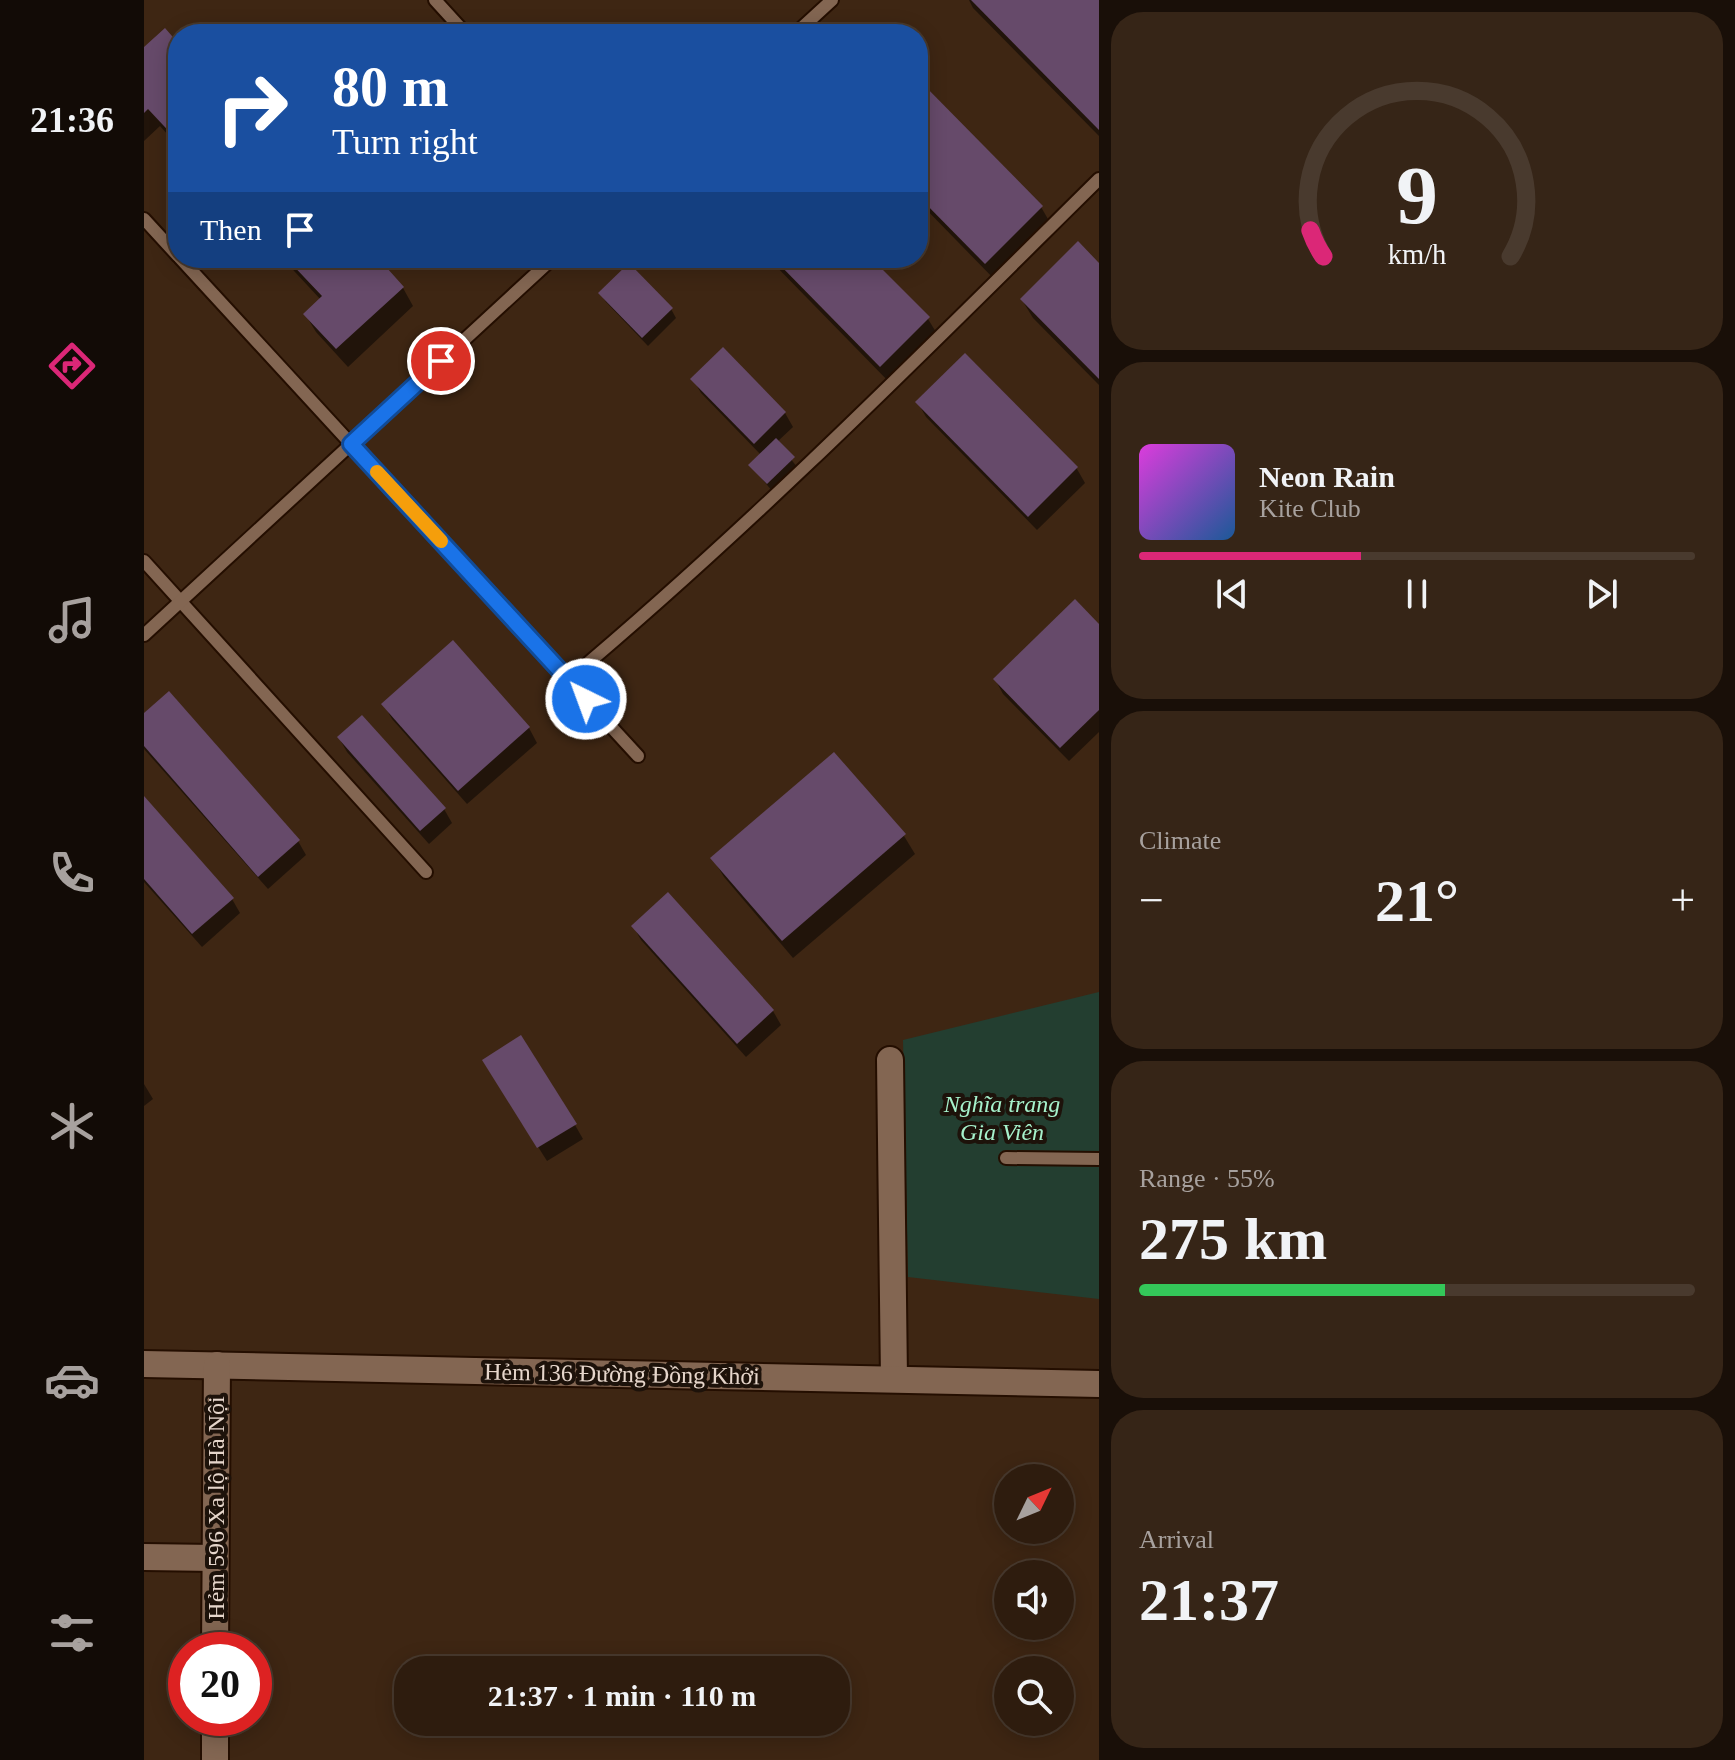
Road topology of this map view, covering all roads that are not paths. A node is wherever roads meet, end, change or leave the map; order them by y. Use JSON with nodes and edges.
{"nodes":[{"id":1,"x":435,"y":0,"type":"edge"},
{"id":2,"x":832,"y":0,"type":"edge"},
{"id":3,"x":457,"y":24,"type":"edge"},
{"id":4,"x":806,"y":24,"type":"edge"},
{"id":5,"x":1099,"y":179,"type":"edge"},
{"id":6,"x":144,"y":219,"type":"edge"},
{"id":7,"x":168,"y":245,"type":"edge"},
{"id":8,"x":189,"y":268,"type":"edge"},
{"id":9,"x":542,"y":268,"type":"edge"},
{"id":10,"x":351,"y":444,"type":"junction"},
{"id":11,"x":144,"y":561,"type":"edge"},
{"id":12,"x":181,"y":602,"type":"junction"},
{"id":13,"x":144,"y":635,"type":"edge"},
{"id":14,"x":568,"y":680,"type":"junction"},
{"id":15,"x":638,"y":756,"type":"dead end"},
{"id":16,"x":426,"y":872,"type":"dead end"},
{"id":17,"x":890,"y":1060,"type":"dead end"},
{"id":18,"x":1006,"y":1158,"type":"dead end"},
{"id":19,"x":1099,"y":1159,"type":"edge"},
{"id":20,"x":144,"y":1364,"type":"edge"},
{"id":21,"x":217,"y":1365,"type":"junction"},
{"id":22,"x":894,"y":1379,"type":"junction"},
{"id":23,"x":1099,"y":1384,"type":"edge"},
{"id":24,"x":144,"y":1557,"type":"edge"},
{"id":25,"x":215,"y":1558,"type":"junction"},
{"id":26,"x":215,"y":1632,"type":"edge"},
{"id":27,"x":215,"y":1736,"type":"edge"},
{"id":28,"x":215,"y":1760,"type":"edge"}],
"edges":[{"from":1,"to":3,"type":"lane"},
{"from":2,"to":4,"type":"lane"},
{"from":5,"to":14,"type":"lane"},
{"from":6,"to":7,"type":"lane"},
{"from":8,"to":10,"type":"lane"},
{"from":9,"to":10,"type":"lane"},
{"from":10,"to":12,"type":"lane"},
{"from":10,"to":14,"type":"lane"},
{"from":11,"to":12,"type":"lane"},
{"from":12,"to":13,"type":"lane"},
{"from":12,"to":16,"type":"lane"},
{"from":14,"to":15,"type":"lane"},
{"from":17,"to":22,"type":"street"},
{"from":18,"to":19,"type":"lane"},
{"from":20,"to":21,"type":"street","name":"Hẻm 136 Đường Đồng Khởi"},
{"from":21,"to":22,"type":"street","name":"Hẻm 136 Đường Đồng Khởi"},
{"from":21,"to":25,"type":"street","name":"Hẻm 596 Xa lộ Hà Nội"},
{"from":22,"to":23,"type":"street","name":"Hẻm 136 Đường Đồng Khởi"},
{"from":24,"to":25,"type":"street"},
{"from":25,"to":26,"type":"street","name":"Hẻm 596 Xa lộ Hà Nội"},
{"from":27,"to":28,"type":"street"}]}
